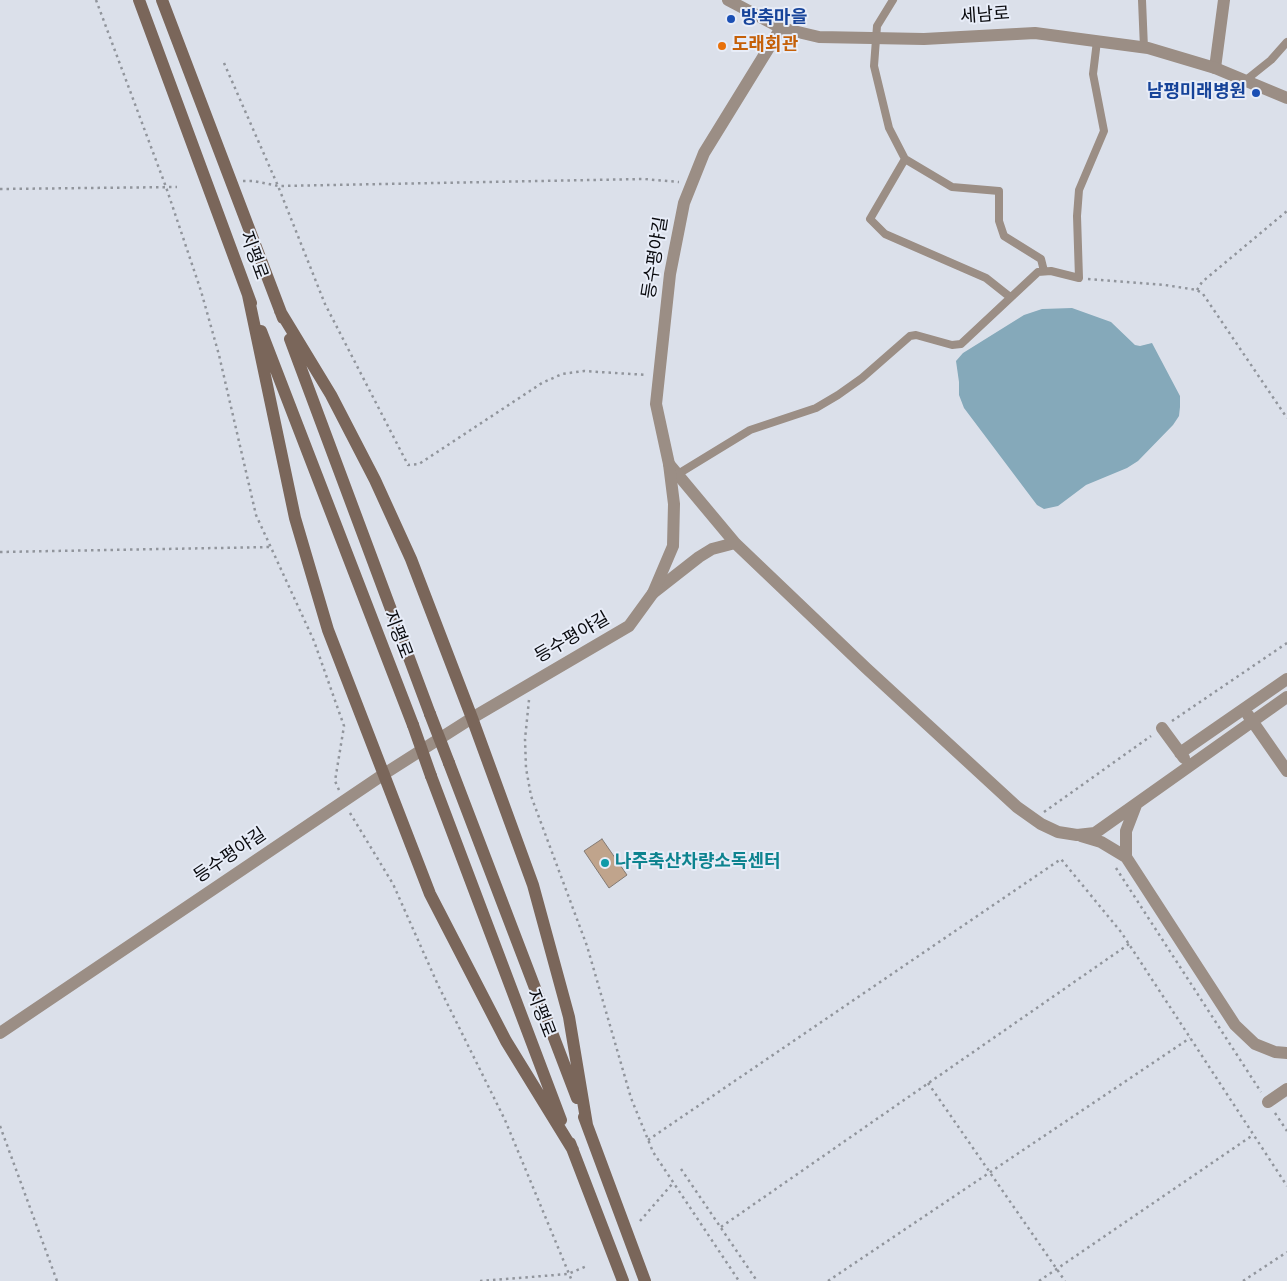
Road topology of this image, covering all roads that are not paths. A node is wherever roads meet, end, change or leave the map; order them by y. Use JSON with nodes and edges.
{"nodes":[{"id":1,"x":140,"y":0,"type":"edge"},
{"id":2,"x":162,"y":0,"type":"edge"},
{"id":3,"x":728,"y":0,"type":"edge"},
{"id":4,"x":893,"y":0,"type":"edge"},
{"id":5,"x":1142,"y":0,"type":"edge"},
{"id":6,"x":1224,"y":0,"type":"edge"},
{"id":7,"x":745,"y":4,"type":"edge"},
{"id":8,"x":781,"y":28,"type":"junction"},
{"id":9,"x":875,"y":40,"type":"junction"},
{"id":10,"x":1097,"y":40,"type":"junction"},
{"id":11,"x":1287,"y":42,"type":"edge"},
{"id":12,"x":1144,"y":48,"type":"junction"},
{"id":13,"x":1215,"y":68,"type":"junction"},
{"id":14,"x":1246,"y":80,"type":"junction"},
{"id":15,"x":1287,"y":98,"type":"edge"},
{"id":16,"x":905,"y":159,"type":"junction"},
{"id":17,"x":1044,"y":271,"type":"junction"},
{"id":18,"x":248,"y":295,"type":"junction"},
{"id":19,"x":1010,"y":297,"type":"junction"},
{"id":20,"x":280,"y":311,"type":"junction"},
{"id":21,"x":669,"y":464,"type":"junction"},
{"id":22,"x":678,"y":474,"type":"junction"},
{"id":23,"x":735,"y":543,"type":"junction"},
{"id":24,"x":654,"y":593,"type":"junction"},
{"id":25,"x":1287,"y":680,"type":"edge"},
{"id":26,"x":1287,"y":697,"type":"edge"},
{"id":27,"x":1244,"y":710,"type":"junction"},
{"id":28,"x":472,"y":718,"type":"junction"},
{"id":29,"x":1253,"y":722,"type":"junction"},
{"id":30,"x":1162,"y":728,"type":"dead end"},
{"id":31,"x":1180,"y":753,"type":"junction"},
{"id":32,"x":1190,"y":767,"type":"junction"},
{"id":33,"x":1287,"y":771,"type":"edge"},
{"id":34,"x":384,"y":774,"type":"junction"},
{"id":35,"x":1136,"y":805,"type":"junction"},
{"id":36,"x":1076,"y":835,"type":"junction"},
{"id":37,"x":1126,"y":857,"type":"junction"},
{"id":38,"x":0,"y":1032,"type":"edge"},
{"id":39,"x":1287,"y":1053,"type":"edge"},
{"id":40,"x":1287,"y":1089,"type":"edge"},
{"id":41,"x":1268,"y":1102,"type":"dead end"},
{"id":42,"x":587,"y":1125,"type":"junction"},
{"id":43,"x":573,"y":1150,"type":"junction"},
{"id":44,"x":623,"y":1281,"type":"edge"},
{"id":45,"x":645,"y":1281,"type":"edge"}],
"edges":[{"from":1,"to":18,"type":"main road","name":"지평로"},
{"from":2,"to":20,"type":"main road","name":"지평로"},
{"from":3,"to":7,"type":"street","name":"세남로"},
{"from":4,"to":9,"type":"lane"},
{"from":5,"to":12,"type":"lane"},
{"from":6,"to":13,"type":"street"},
{"from":7,"to":8,"type":"street","name":"세남로"},
{"from":8,"to":9,"type":"street","name":"세남로"},
{"from":8,"to":21,"type":"street","name":"등수평야길"},
{"from":9,"to":10,"type":"street","name":"세남로"},
{"from":9,"to":16,"type":"lane"},
{"from":10,"to":12,"type":"street","name":"세남로"},
{"from":10,"to":17,"type":"lane"},
{"from":11,"to":14,"type":"lane"},
{"from":12,"to":13,"type":"street","name":"세남로"},
{"from":13,"to":14,"type":"street","name":"세남로"},
{"from":14,"to":15,"type":"street","name":"세남로"},
{"from":16,"to":17,"type":"lane"},
{"from":16,"to":19,"type":"lane"},
{"from":17,"to":19,"type":"lane"},
{"from":18,"to":34,"type":"main road"},
{"from":18,"to":43,"type":"main road","name":"지평로","bridge":true},
{"from":19,"to":22,"type":"lane"},
{"from":20,"to":28,"type":"main road"},
{"from":20,"to":42,"type":"main road","name":"지평로","bridge":true},
{"from":21,"to":22,"type":"street"},
{"from":21,"to":24,"type":"street","name":"등수평야길"},
{"from":22,"to":23,"type":"street"},
{"from":23,"to":24,"type":"street"},
{"from":23,"to":36,"type":"street"},
{"from":24,"to":28,"type":"street","name":"등수평야길"},
{"from":25,"to":27,"type":"street"},
{"from":26,"to":29,"type":"street"},
{"from":27,"to":29,"type":"street"},
{"from":27,"to":31,"type":"street"},
{"from":28,"to":34,"type":"street","name":"등수평야길"},
{"from":28,"to":42,"type":"main road"},
{"from":29,"to":32,"type":"street"},
{"from":29,"to":33,"type":"street"},
{"from":30,"to":31,"type":"street"},
{"from":31,"to":32,"type":"street"},
{"from":32,"to":35,"type":"street"},
{"from":34,"to":38,"type":"street","name":"등수평야길"},
{"from":34,"to":43,"type":"main road"},
{"from":35,"to":36,"type":"street"},
{"from":35,"to":37,"type":"street"},
{"from":36,"to":37,"type":"street"},
{"from":37,"to":39,"type":"street"},
{"from":40,"to":41,"type":"street"},
{"from":42,"to":45,"type":"main road","name":"지평로"},
{"from":43,"to":44,"type":"main road","name":"지평로"}]}
